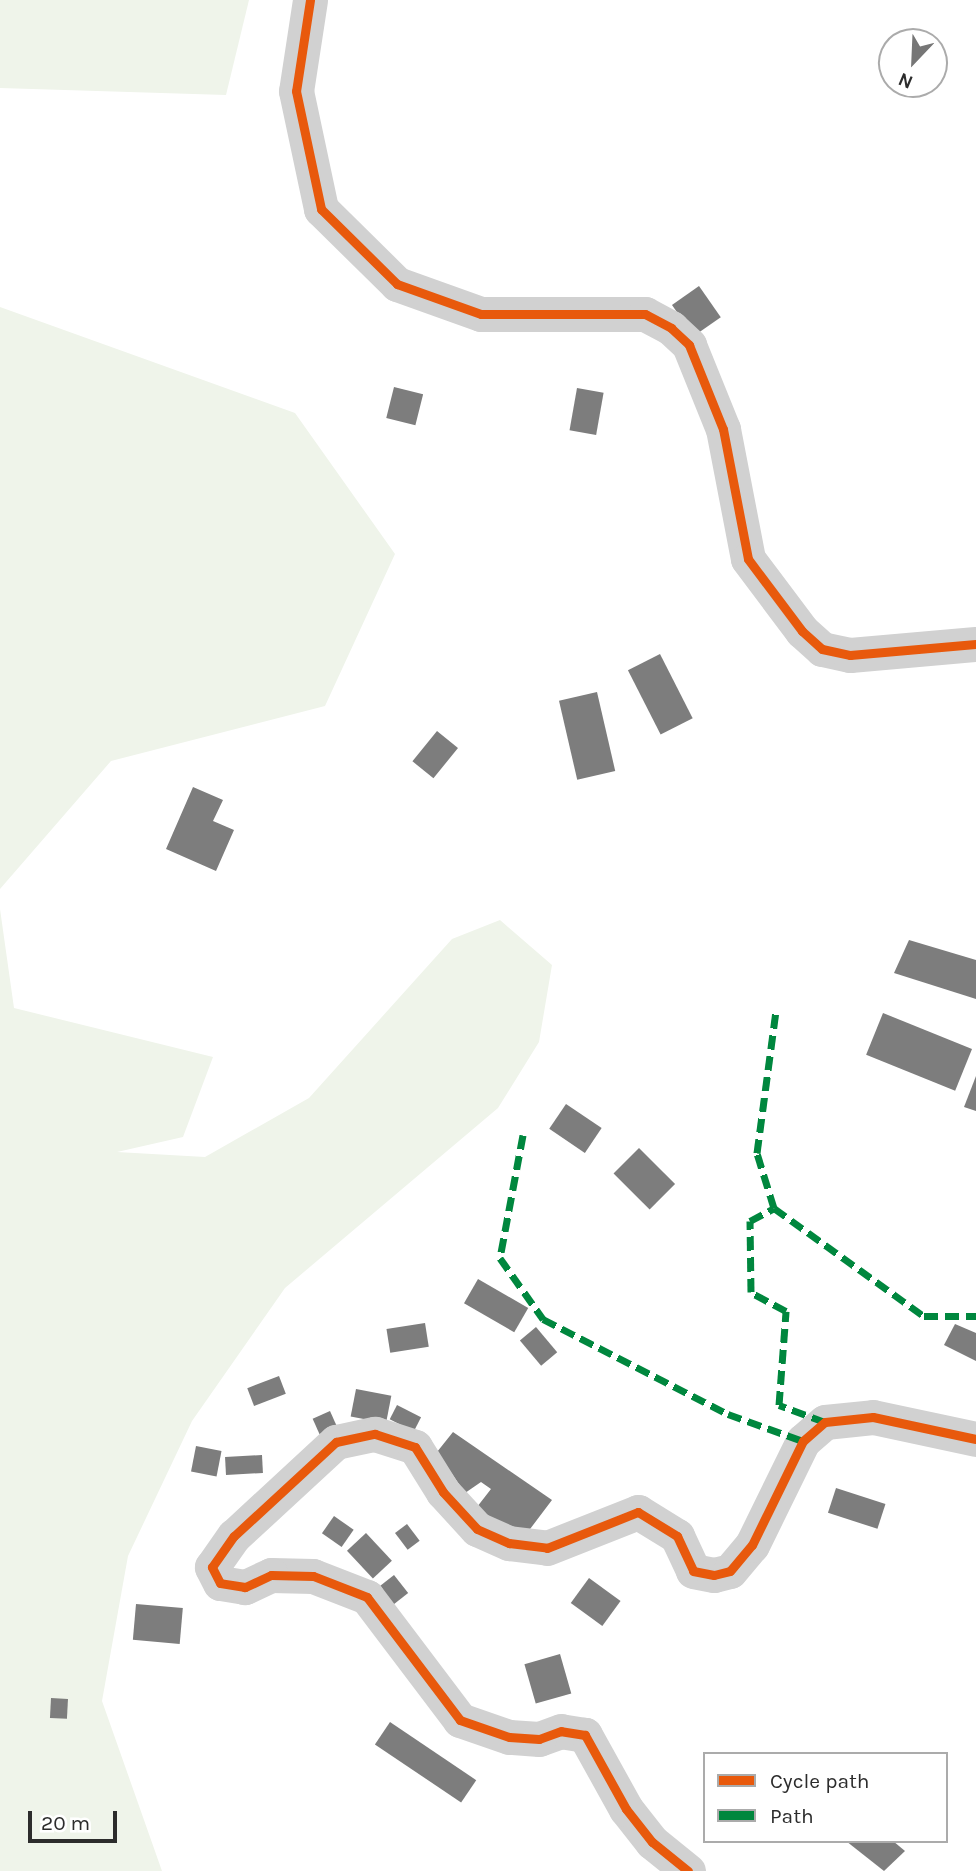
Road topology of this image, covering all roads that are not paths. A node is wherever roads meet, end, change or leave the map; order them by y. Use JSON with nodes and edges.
{"nodes":[{"id":1,"x":310,"y":0,"type":"edge"},
{"id":2,"x":976,"y":644,"type":"edge"},
{"id":3,"x":976,"y":1439,"type":"edge"},
{"id":4,"x":688,"y":1871,"type":"edge"}],
"edges":[{"from":1,"to":2,"type":"street"},
{"from":3,"to":4,"type":"street"}]}
